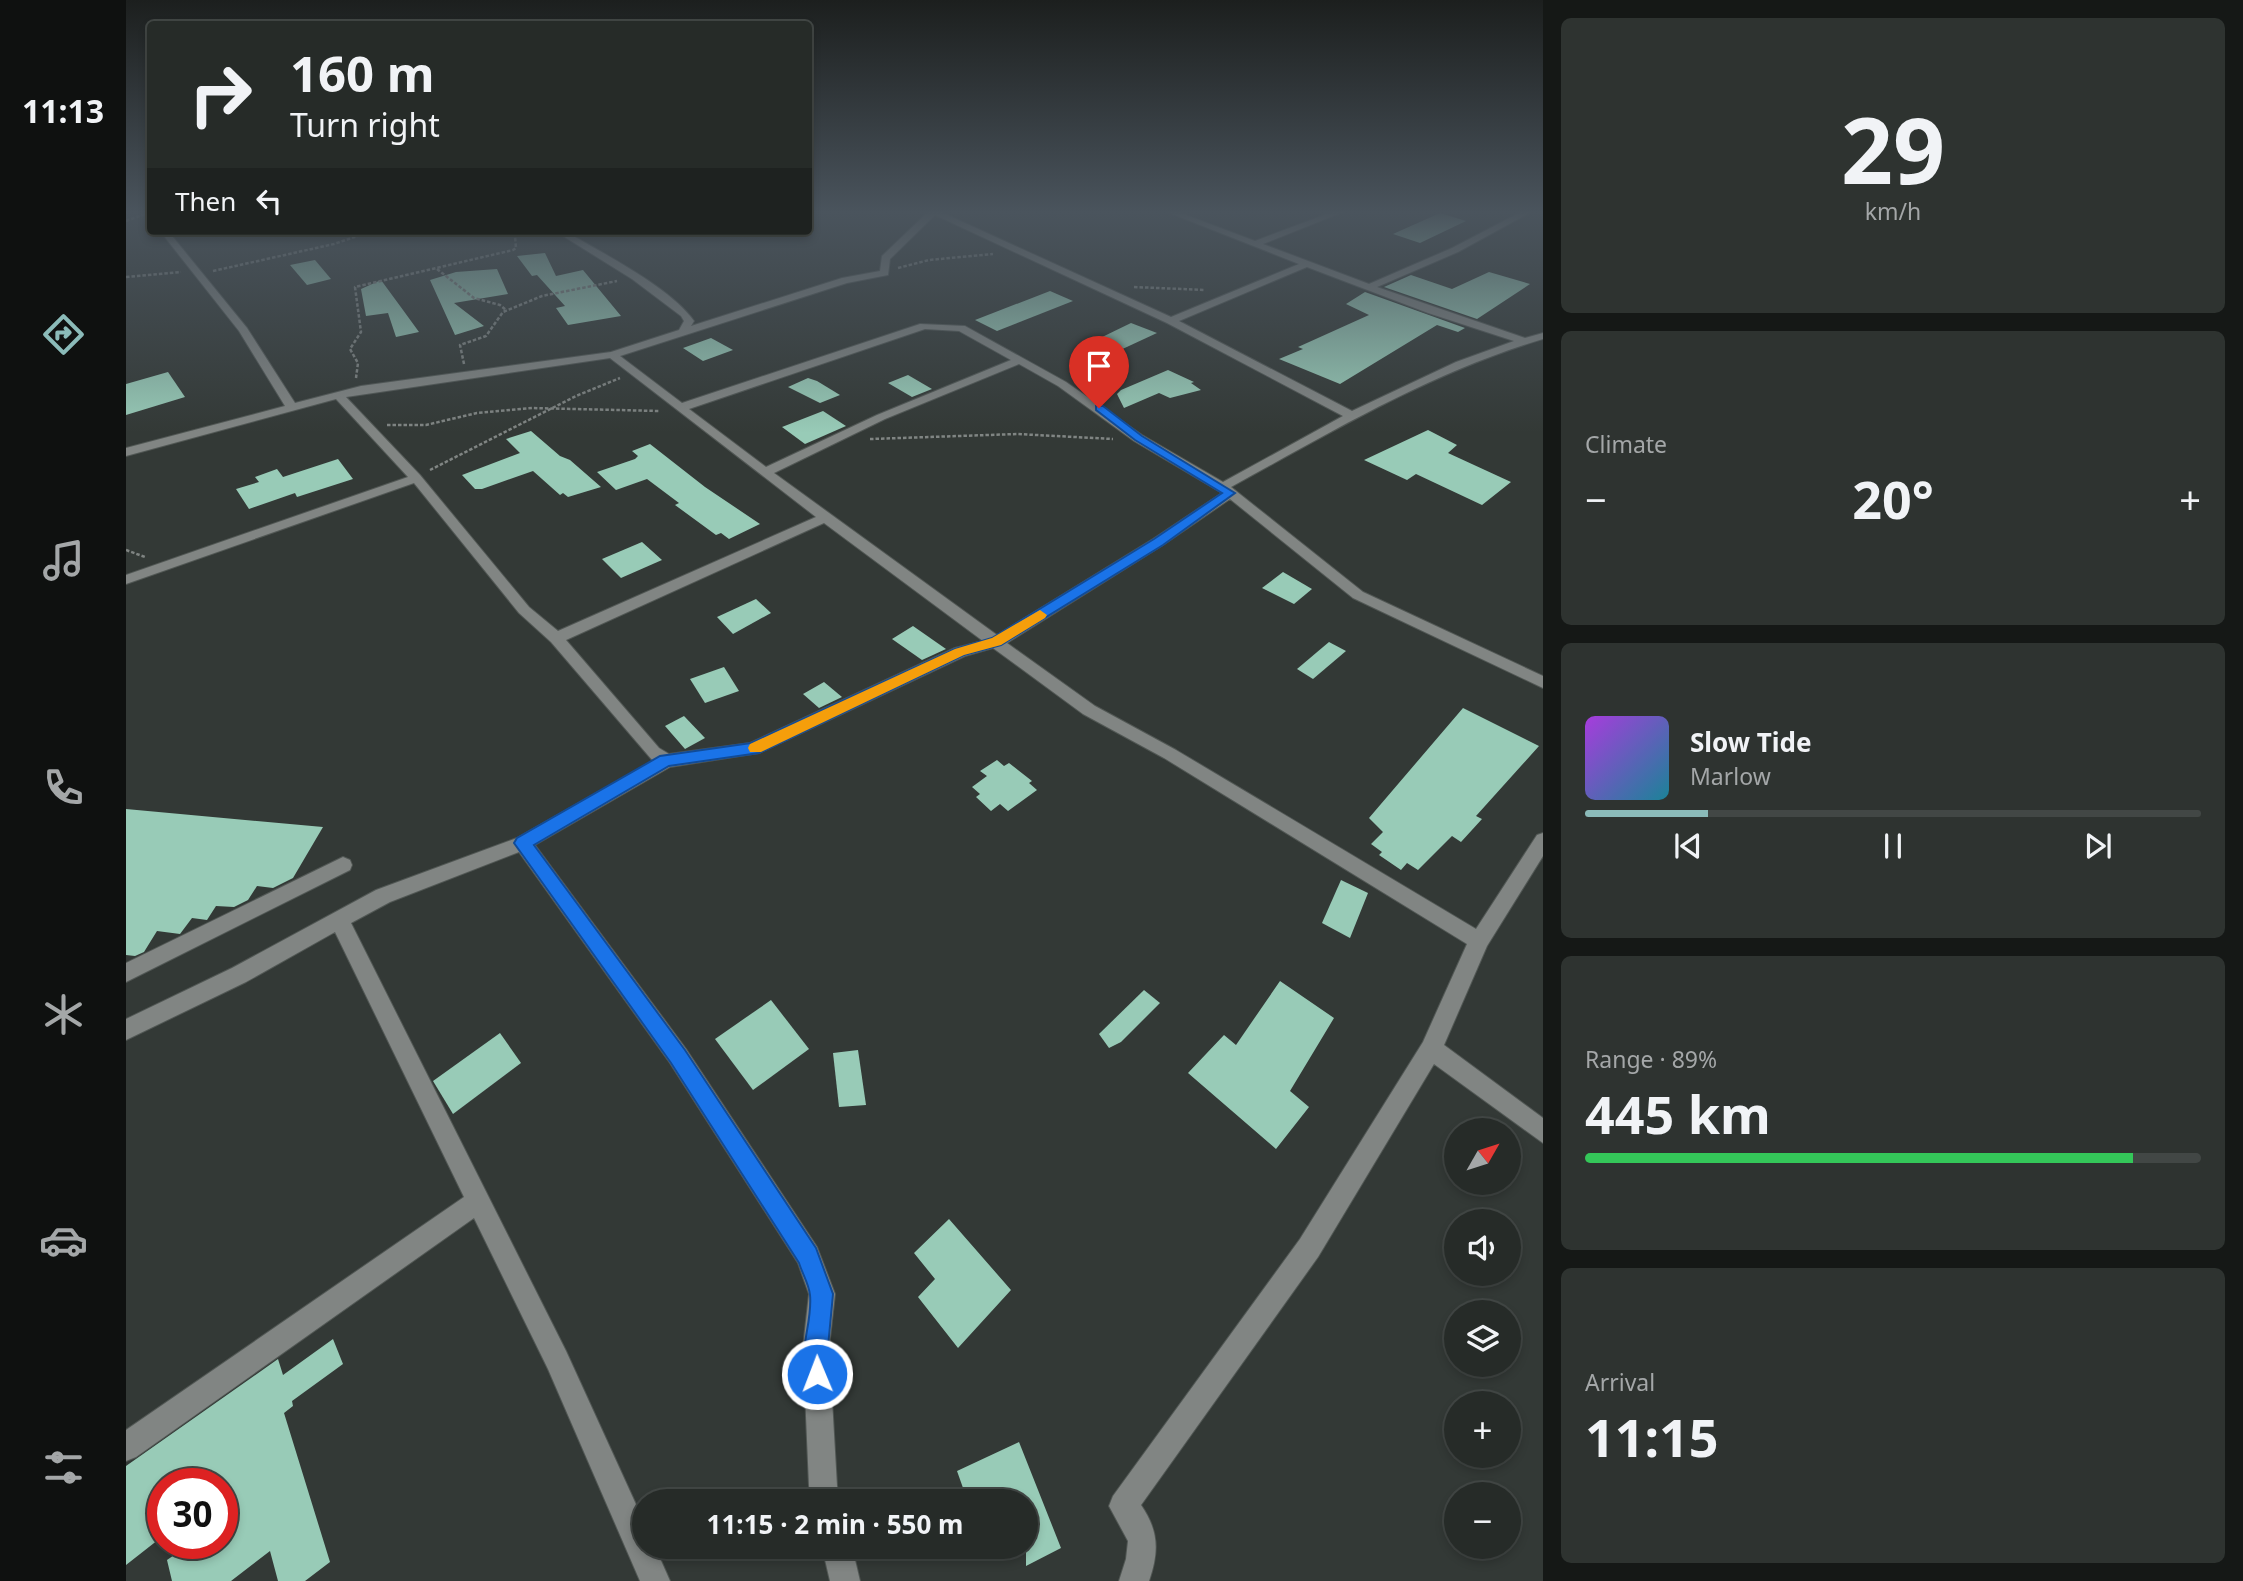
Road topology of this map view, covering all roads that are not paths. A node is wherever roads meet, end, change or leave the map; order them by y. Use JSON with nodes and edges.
{"nodes":[{"id":1,"x":208,"y":286,"type":"edge"},
{"id":2,"x":646,"y":286,"type":"edge"},
{"id":3,"x":827,"y":286,"type":"edge"},
{"id":4,"x":1099,"y":286,"type":"edge"},
{"id":5,"x":1257,"y":286,"type":"edge"},
{"id":6,"x":1370,"y":286,"type":"edge"},
{"id":7,"x":1171,"y":321,"type":"junction"},
{"id":8,"x":682,"y":333,"type":"junction"},
{"id":9,"x":1543,"y":336,"type":"edge"},
{"id":10,"x":1523,"y":341,"type":"junction"},
{"id":11,"x":612,"y":355,"type":"junction"},
{"id":12,"x":1018,"y":361,"type":"junction"},
{"id":13,"x":339,"y":396,"type":"junction"},
{"id":14,"x":292,"y":408,"type":"junction"},
{"id":15,"x":681,"y":410,"type":"junction"},
{"id":16,"x":1354,"y":417,"type":"junction"},
{"id":17,"x":126,"y":452,"type":"edge"},
{"id":18,"x":767,"y":471,"type":"junction"},
{"id":19,"x":417,"y":480,"type":"junction"},
{"id":20,"x":1226,"y":490,"type":"junction"},
{"id":21,"x":825,"y":518,"type":"junction"},
{"id":22,"x":126,"y":580,"type":"edge"},
{"id":23,"x":556,"y":638,"type":"junction"},
{"id":24,"x":997,"y":642,"type":"junction"},
{"id":25,"x":1543,"y":682,"type":"edge"},
{"id":26,"x":666,"y":761,"type":"junction"},
{"id":27,"x":523,"y":843,"type":"junction"},
{"id":28,"x":1539,"y":853,"type":"edge"},
{"id":29,"x":343,"y":865,"type":"dead end"},
{"id":30,"x":339,"y":919,"type":"junction"},
{"id":31,"x":1479,"y":941,"type":"junction"},
{"id":32,"x":126,"y":973,"type":"edge"},
{"id":33,"x":126,"y":1030,"type":"edge"},
{"id":34,"x":1431,"y":1049,"type":"junction"},
{"id":35,"x":1543,"y":1132,"type":"edge"},
{"id":36,"x":477,"y":1202,"type":"junction"},
{"id":37,"x":126,"y":1447,"type":"edge"},
{"id":38,"x":824,"y":1489,"type":"edge"},
{"id":39,"x":840,"y":1559,"type":"edge"},
{"id":40,"x":654,"y":1581,"type":"edge"},
{"id":41,"x":845,"y":1581,"type":"edge"},
{"id":42,"x":1134,"y":1581,"type":"edge"}],
"edges":[{"from":1,"to":14,"type":"street"},
{"from":2,"to":8,"type":"street"},
{"from":3,"to":8,"type":"street"},
{"from":4,"to":7,"type":"street"},
{"from":5,"to":7,"type":"street"},
{"from":6,"to":10,"type":"street"},
{"from":7,"to":16,"type":"street"},
{"from":8,"to":11,"type":"street"},
{"from":9,"to":10,"type":"street"},
{"from":10,"to":16,"type":"street"},
{"from":11,"to":13,"type":"street"},
{"from":11,"to":15,"type":"street"},
{"from":12,"to":15,"type":"street"},
{"from":12,"to":18,"type":"street"},
{"from":12,"to":20,"type":"street"},
{"from":13,"to":14,"type":"street"},
{"from":13,"to":19,"type":"street"},
{"from":14,"to":17,"type":"street"},
{"from":15,"to":18,"type":"street"},
{"from":16,"to":20,"type":"street"},
{"from":18,"to":21,"type":"street"},
{"from":19,"to":22,"type":"street"},
{"from":19,"to":23,"type":"street"},
{"from":20,"to":24,"type":"street"},
{"from":20,"to":25,"type":"street"},
{"from":21,"to":23,"type":"street"},
{"from":21,"to":24,"type":"street"},
{"from":23,"to":26,"type":"street"},
{"from":24,"to":26,"type":"street"},
{"from":24,"to":31,"type":"street"},
{"from":26,"to":27,"type":"street"},
{"from":27,"to":30,"type":"street"},
{"from":27,"to":38,"type":"street"},
{"from":28,"to":31,"type":"street"},
{"from":29,"to":32,"type":"street"},
{"from":30,"to":33,"type":"street"},
{"from":30,"to":36,"type":"street"},
{"from":31,"to":34,"type":"street"},
{"from":34,"to":35,"type":"street"},
{"from":34,"to":42,"type":"street"},
{"from":36,"to":37,"type":"street"},
{"from":36,"to":40,"type":"street"},
{"from":39,"to":41,"type":"street"}]}
